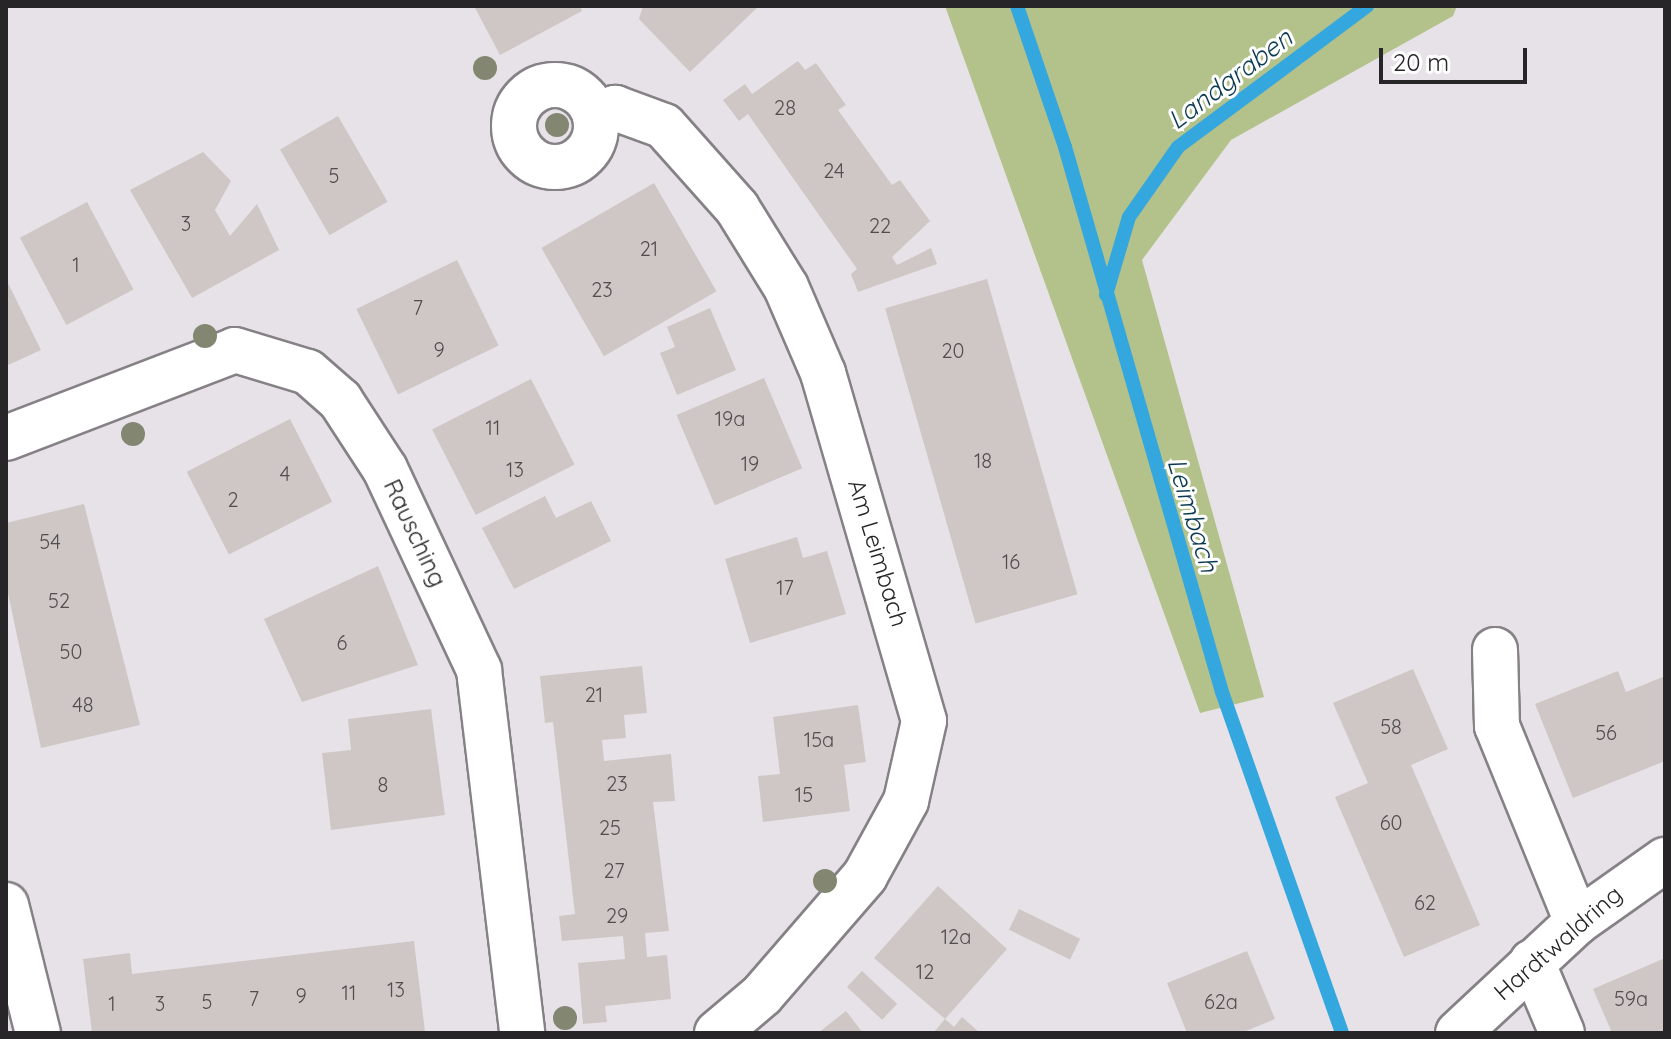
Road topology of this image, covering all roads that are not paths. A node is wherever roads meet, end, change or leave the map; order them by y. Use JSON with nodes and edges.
{"nodes":[{"id":1,"x":595,"y":116,"type":"dead end"},
{"id":2,"x":6,"y":438,"type":"edge"},
{"id":3,"x":1495,"y":650,"type":"dead end"},
{"id":4,"x":1665,"y":860,"type":"edge"},
{"id":5,"x":6,"y":905,"type":"edge"},
{"id":6,"x":1577,"y":922,"type":"junction"},
{"id":7,"x":1532,"y":962,"type":"junction"},
{"id":8,"x":38,"y":1033,"type":"edge"},
{"id":9,"x":522,"y":1033,"type":"edge"},
{"id":10,"x":717,"y":1033,"type":"edge"},
{"id":11,"x":1458,"y":1033,"type":"edge"},
{"id":12,"x":1562,"y":1033,"type":"edge"}],
"edges":[{"from":1,"to":10,"type":"street","name":"Am Leimbach"},
{"from":2,"to":9,"type":"street","name":"Rausching"},
{"from":3,"to":6,"type":"street"},
{"from":4,"to":6,"type":"street","name":"Hardtwaldring"},
{"from":5,"to":8,"type":"street"},
{"from":6,"to":7,"type":"street","name":"Hardtwaldring"},
{"from":7,"to":11,"type":"street","name":"Hardtwaldring"},
{"from":7,"to":12,"type":"street"}]}
